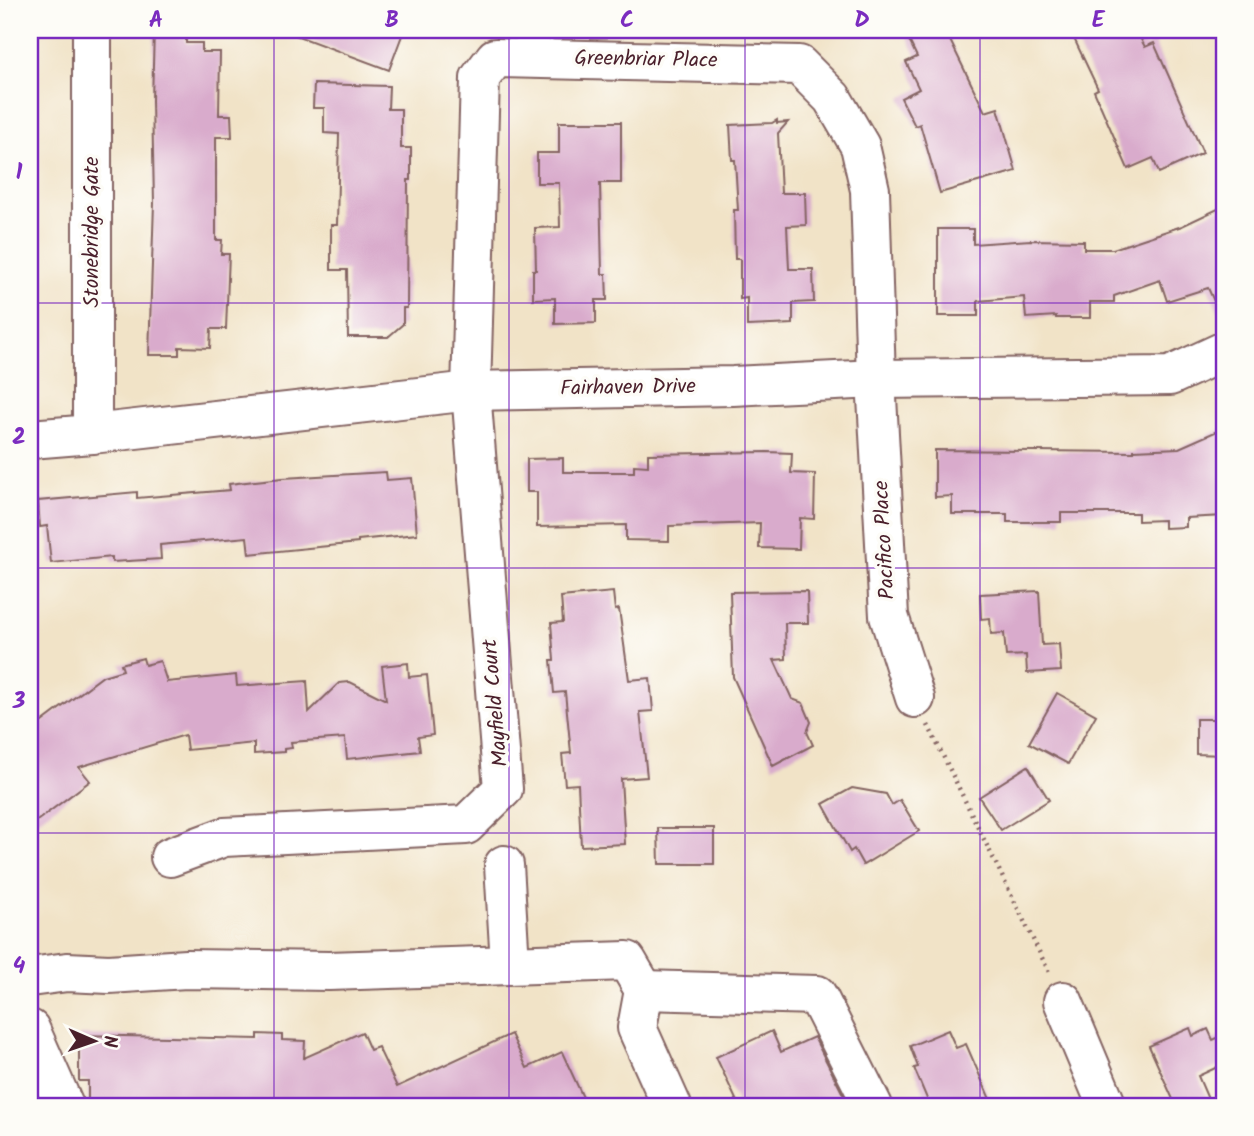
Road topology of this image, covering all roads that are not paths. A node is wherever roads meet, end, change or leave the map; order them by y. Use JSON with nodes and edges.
{"nodes":[{"id":1,"x":92,"y":30,"type":"edge"},
{"id":2,"x":1224,"y":351,"type":"edge"},
{"id":3,"x":876,"y":379,"type":"junction"},
{"id":4,"x":471,"y":391,"type":"junction"},
{"id":5,"x":92,"y":434,"type":"junction"},
{"id":6,"x":30,"y":439,"type":"edge"},
{"id":7,"x":915,"y":698,"type":"road end"},
{"id":8,"x":170,"y":857,"type":"dead end"},
{"id":9,"x":504,"y":865,"type":"dead end"},
{"id":10,"x":510,"y":963,"type":"junction"},
{"id":11,"x":30,"y":977,"type":"edge"},
{"id":12,"x":644,"y":990,"type":"junction"},
{"id":13,"x":1063,"y":1002,"type":"road end"},
{"id":14,"x":30,"y":1029,"type":"edge"},
{"id":15,"x":64,"y":1106,"type":"edge"},
{"id":16,"x":672,"y":1106,"type":"edge"},
{"id":17,"x":873,"y":1106,"type":"edge"},
{"id":18,"x":1107,"y":1106,"type":"edge"}],
"edges":[{"from":1,"to":5,"type":"street","name":"Stonebridge Gate"},
{"from":2,"to":3,"type":"street","name":"Fairhaven Drive"},
{"from":3,"to":4,"type":"street","name":"Fairhaven Drive"},
{"from":3,"to":4,"type":"street","name":"Greenbriar Place"},
{"from":3,"to":7,"type":"street","name":"Pacifico Place"},
{"from":4,"to":5,"type":"street","name":"Fairhaven Drive"},
{"from":4,"to":8,"type":"street","name":"Mayfield Court"},
{"from":5,"to":6,"type":"street","name":"Fairhaven Drive"},
{"from":9,"to":10,"type":"street"},
{"from":10,"to":11,"type":"street"},
{"from":10,"to":12,"type":"street"},
{"from":12,"to":16,"type":"street"},
{"from":12,"to":17,"type":"street"},
{"from":13,"to":18,"type":"street"},
{"from":14,"to":15,"type":"street"}]}
